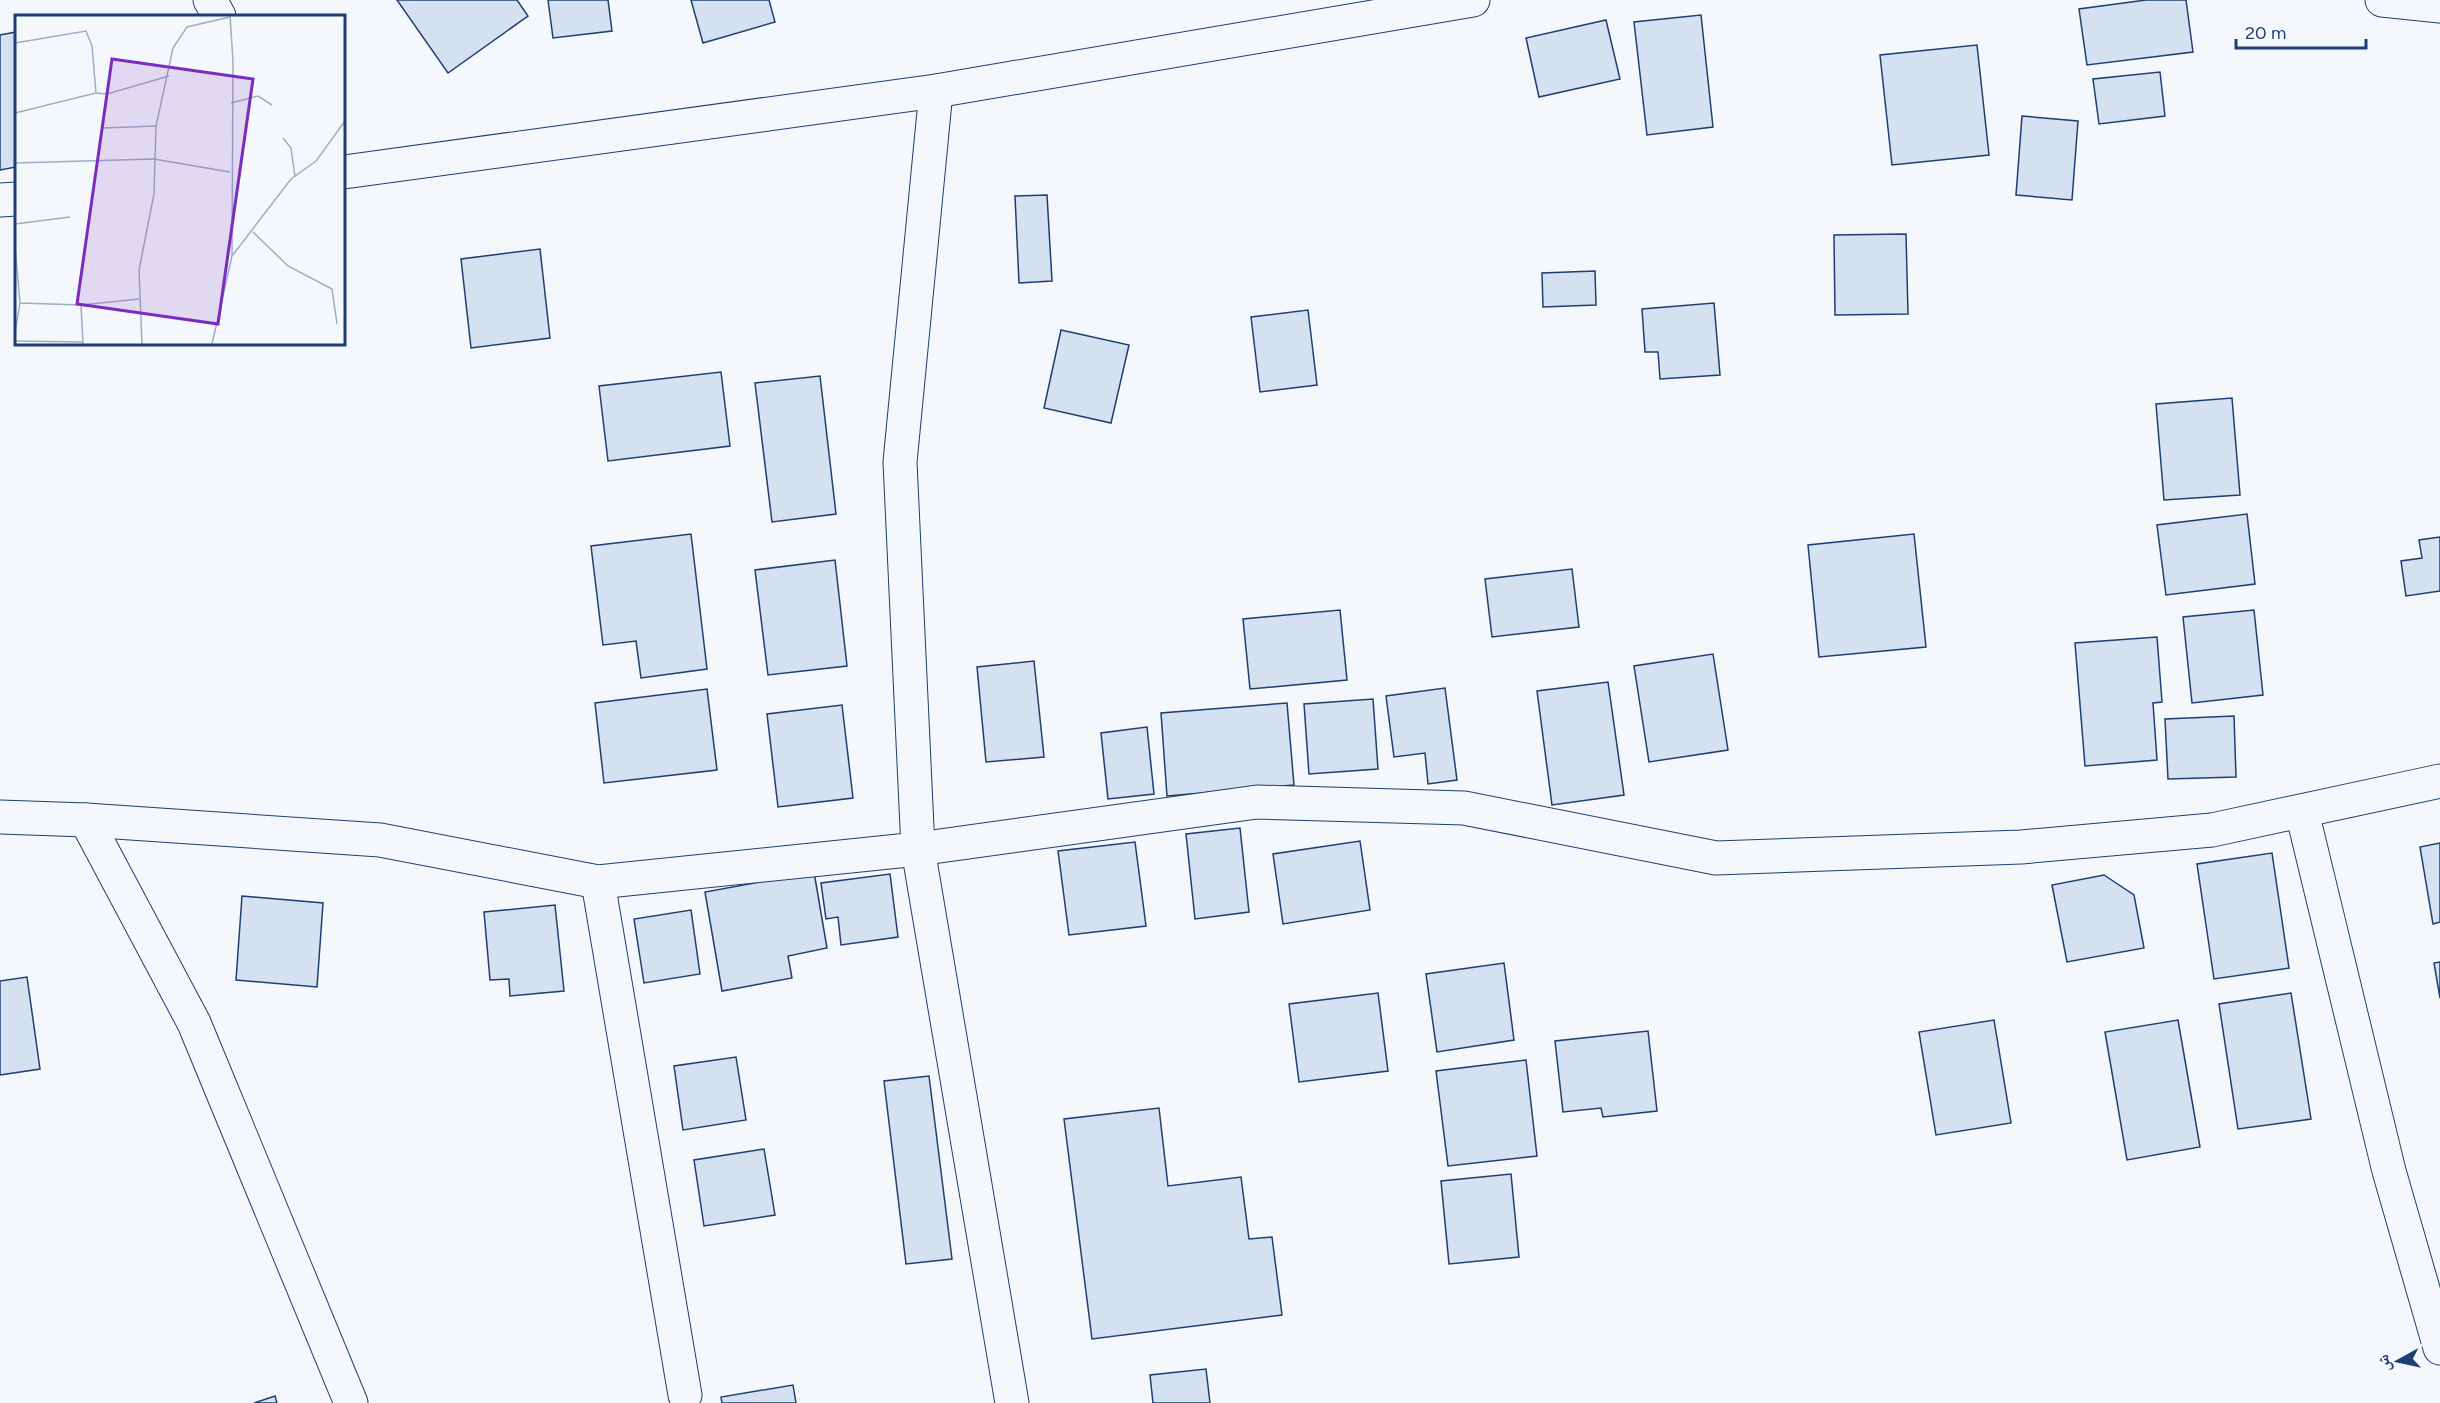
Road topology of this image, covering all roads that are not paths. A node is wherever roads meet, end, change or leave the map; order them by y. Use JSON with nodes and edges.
{"nodes":[{"id":1,"x":210,"y":0,"type":"edge"},
{"id":2,"x":1473,"y":0,"type":"edge"},
{"id":3,"x":2382,"y":0,"type":"edge"},
{"id":4,"x":2440,"y":6,"type":"edge"},
{"id":5,"x":218,"y":15,"type":"edge"},
{"id":6,"x":936,"y":91,"type":"junction"},
{"id":7,"x":345,"y":172,"type":"edge"},
{"id":8,"x":15,"y":199,"type":"edge"},
{"id":9,"x":0,"y":200,"type":"edge"},
{"id":10,"x":2440,"y":782,"type":"edge"},
{"id":11,"x":2302,"y":812,"type":"junction"},
{"id":12,"x":0,"y":818,"type":"edge"},
{"id":13,"x":86,"y":820,"type":"junction"},
{"id":14,"x":918,"y":849,"type":"junction"},
{"id":15,"x":598,"y":882,"type":"junction"},
{"id":16,"x":2440,"y":1348,"type":"edge"},
{"id":17,"x":685,"y":1395,"type":"dead end"},
{"id":18,"x":351,"y":1403,"type":"edge"},
{"id":19,"x":1012,"y":1403,"type":"edge"}],
"edges":[{"from":1,"to":5,"type":"street"},
{"from":2,"to":6,"type":"street"},
{"from":3,"to":4,"type":"street"},
{"from":6,"to":7,"type":"street"},
{"from":6,"to":14,"type":"street"},
{"from":8,"to":9,"type":"street"},
{"from":10,"to":11,"type":"street"},
{"from":11,"to":14,"type":"street"},
{"from":11,"to":16,"type":"street"},
{"from":12,"to":13,"type":"street"},
{"from":13,"to":15,"type":"street"},
{"from":13,"to":18,"type":"street"},
{"from":14,"to":15,"type":"street"},
{"from":14,"to":19,"type":"street"},
{"from":15,"to":17,"type":"street"}]}
